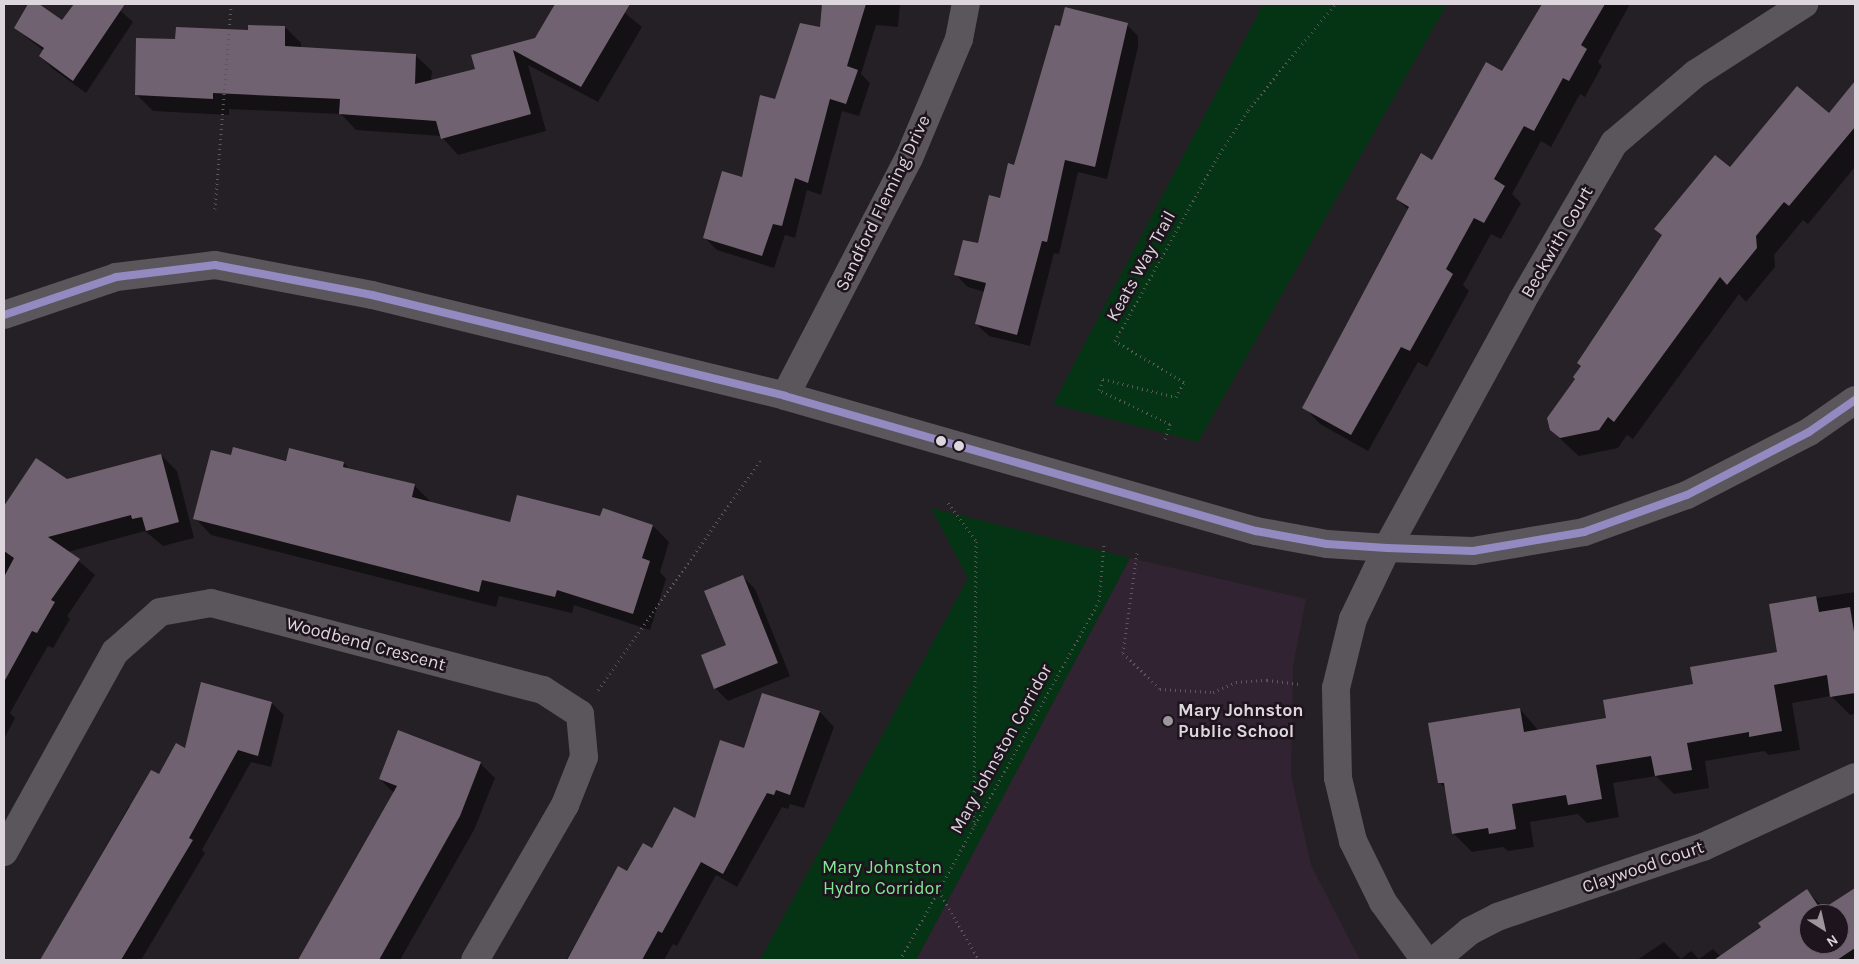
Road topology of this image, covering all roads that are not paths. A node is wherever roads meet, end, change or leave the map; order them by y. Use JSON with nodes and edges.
{"nodes":[{"id":1,"x":966,"y":4,"type":"edge"},
{"id":2,"x":1804,"y":4,"type":"edge"},
{"id":3,"x":4,"y":315,"type":"edge"},
{"id":4,"x":785,"y":396,"type":"junction"},
{"id":5,"x":1855,"y":400,"type":"edge"},
{"id":6,"x":1387,"y":548,"type":"junction"},
{"id":7,"x":1855,"y":777,"type":"edge"},
{"id":8,"x":4,"y":852,"type":"edge"},
{"id":9,"x":475,"y":960,"type":"edge"},
{"id":10,"x":1425,"y":960,"type":"edge"},
{"id":11,"x":1435,"y":960,"type":"edge"}],
"edges":[{"from":1,"to":4,"type":"street","name":"Sandford Fleming Drive"},
{"from":2,"to":6,"type":"street","name":"Beckwith Court"},
{"from":3,"to":4,"type":"street"},
{"from":4,"to":6,"type":"street"},
{"from":5,"to":6,"type":"street"},
{"from":6,"to":10,"type":"street","name":"Beckwith Court"},
{"from":7,"to":11,"type":"street","name":"Claywood Court"},
{"from":8,"to":9,"type":"street","name":"Woodbend Crescent"}]}
